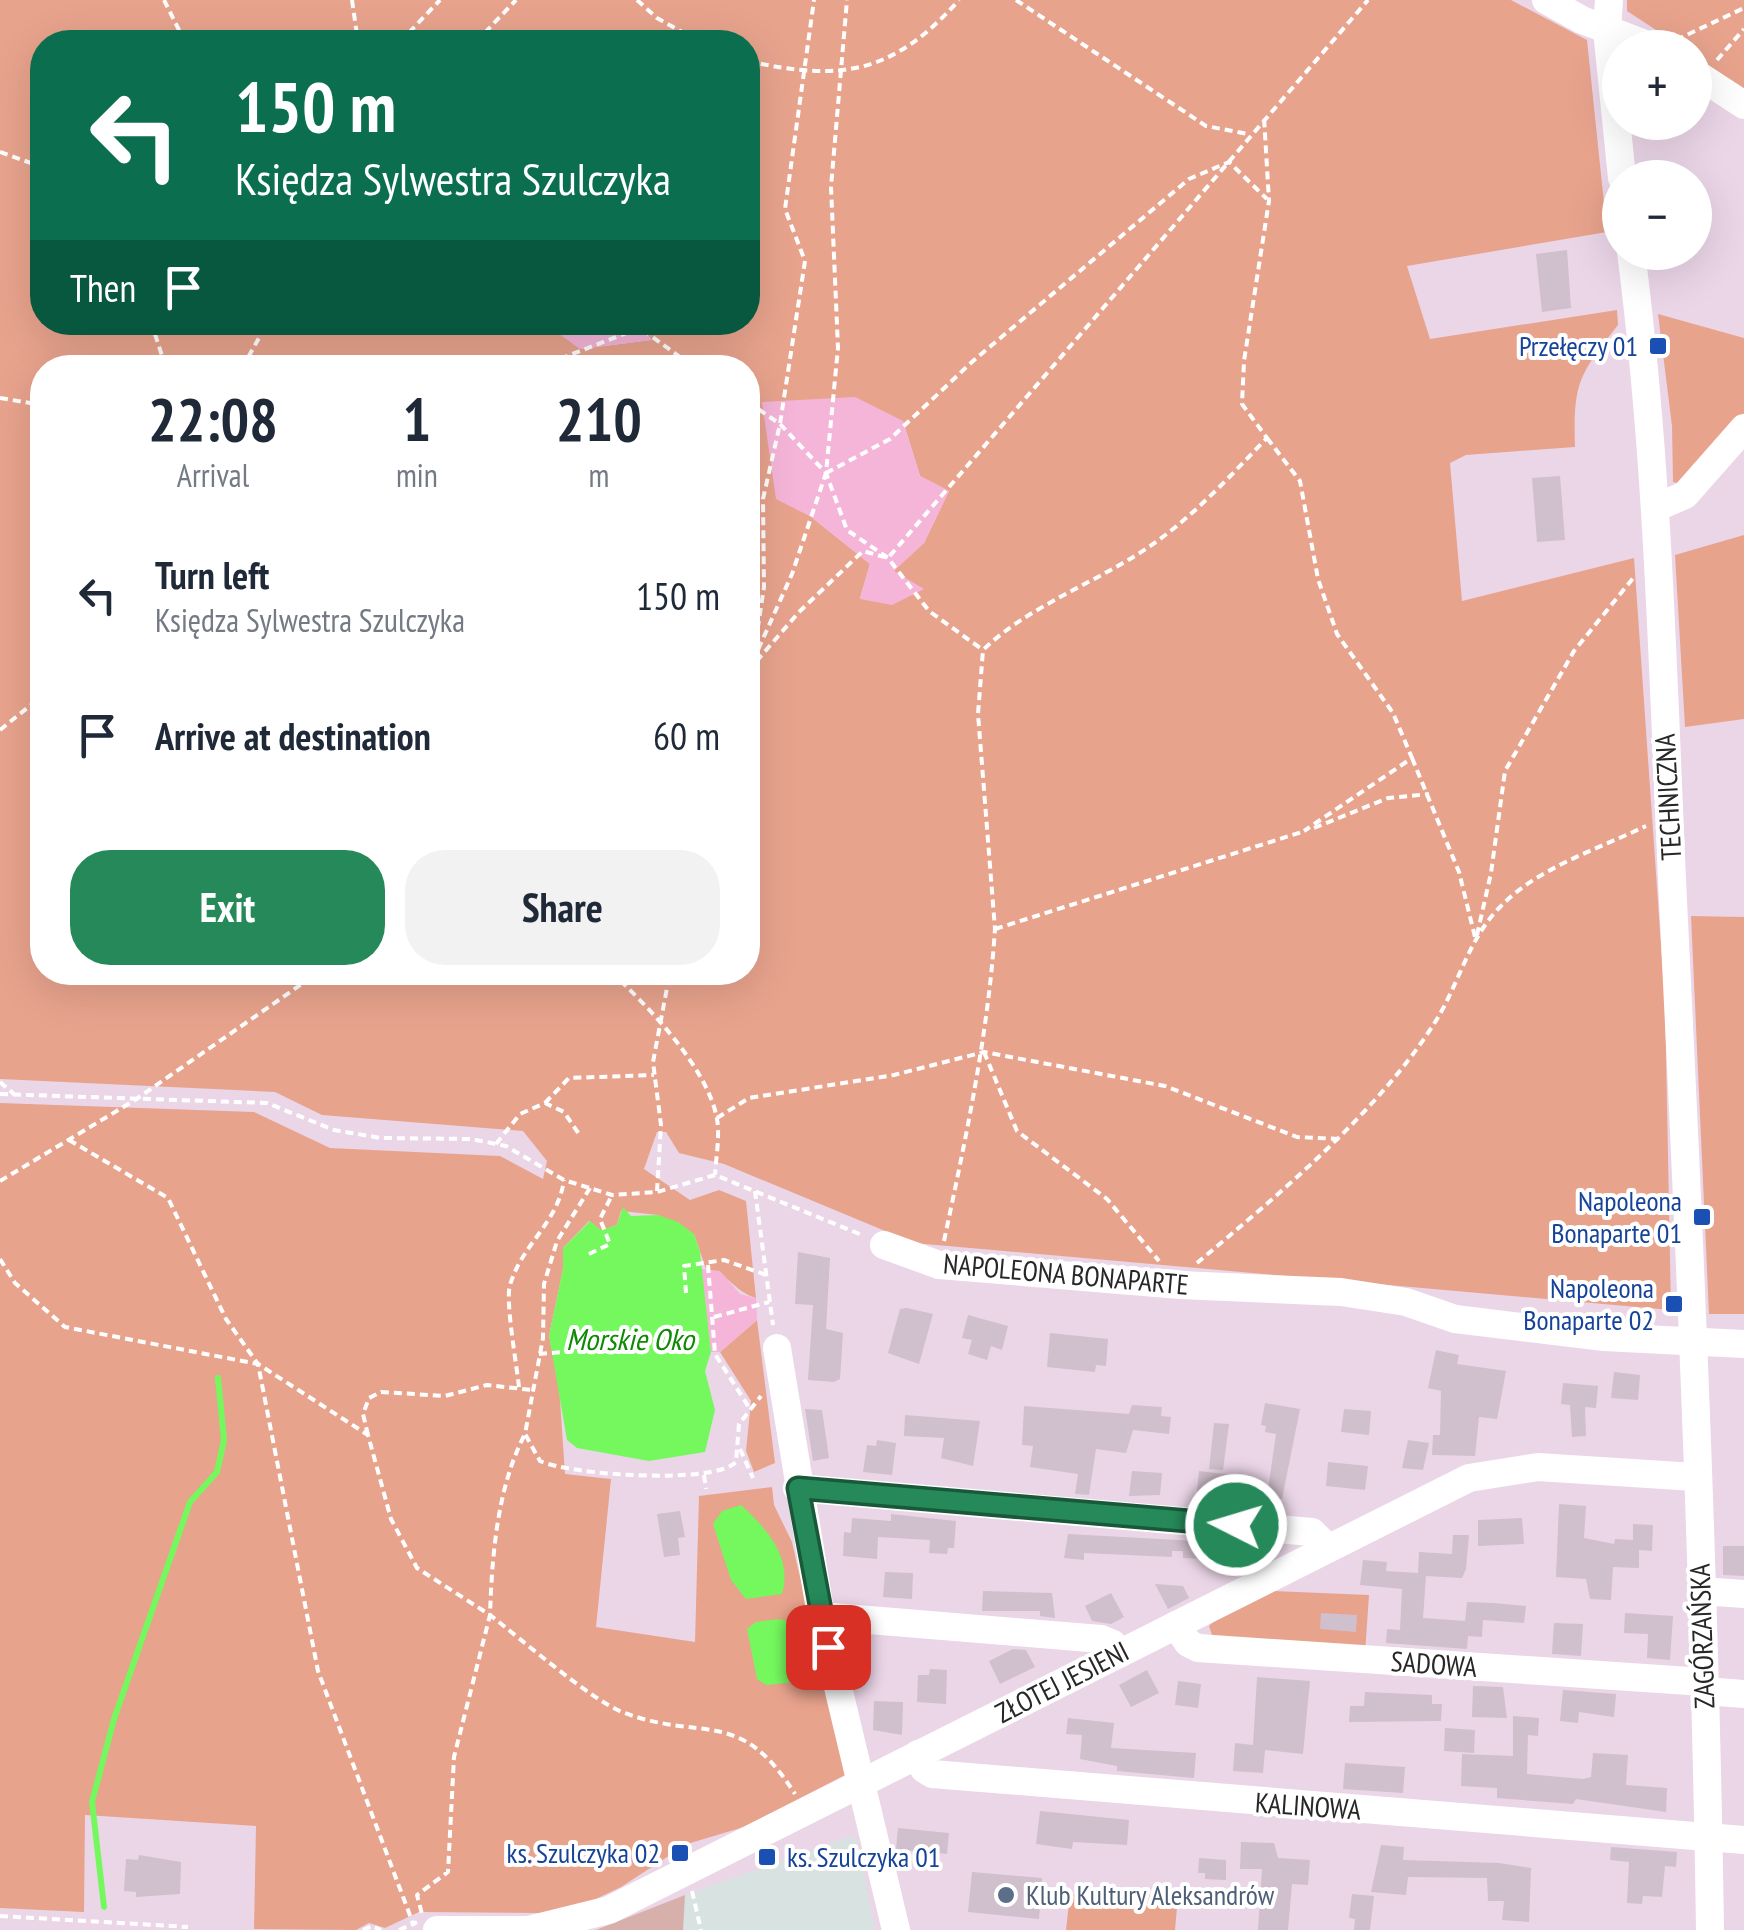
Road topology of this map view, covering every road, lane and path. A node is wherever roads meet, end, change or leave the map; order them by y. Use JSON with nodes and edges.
{"nodes":[{"id":1,"x":164,"y":0,"type":"edge"},
{"id":2,"x":352,"y":0,"type":"edge"},
{"id":3,"x":440,"y":0,"type":"edge"},
{"id":4,"x":516,"y":0,"type":"edge"},
{"id":5,"x":636,"y":0,"type":"edge"},
{"id":6,"x":814,"y":0,"type":"edge"},
{"id":7,"x":847,"y":0,"type":"edge"},
{"id":8,"x":960,"y":0,"type":"edge"},
{"id":9,"x":1016,"y":0,"type":"edge"},
{"id":10,"x":1368,"y":0,"type":"edge"},
{"id":11,"x":1546,"y":0,"type":"edge"},
{"id":12,"x":1609,"y":0,"type":"edge"},
{"id":13,"x":1744,"y":8,"type":"edge"},
{"id":14,"x":179,"y":30,"type":"edge"},
{"id":15,"x":356,"y":30,"type":"edge"},
{"id":16,"x":411,"y":30,"type":"edge"},
{"id":17,"x":487,"y":30,"type":"edge"},
{"id":18,"x":678,"y":30,"type":"edge"},
{"id":19,"x":1607,"y":30,"type":"joint"},
{"id":20,"x":1702,"y":30,"type":"edge"},
{"id":21,"x":1744,"y":30,"type":"edge"},
{"id":22,"x":1712,"y":62,"type":"edge"},
{"id":23,"x":760,"y":64,"type":"edge"},
{"id":24,"x":841,"y":72,"type":"junction"},
{"id":25,"x":803,"y":74,"type":"junction"},
{"id":26,"x":1712,"y":85,"type":"edge"},
{"id":27,"x":1744,"y":104,"type":"edge"},
{"id":28,"x":1264,"y":116,"type":"junction"},
{"id":29,"x":1250,"y":134,"type":"junction"},
{"id":30,"x":0,"y":152,"type":"edge"},
{"id":31,"x":1228,"y":162,"type":"junction"},
{"id":32,"x":30,"y":163,"type":"edge"},
{"id":33,"x":1269,"y":201,"type":"junction"},
{"id":34,"x":1634,"y":270,"type":"edge"},
{"id":35,"x":624,"y":335,"type":"edge"},
{"id":36,"x":645,"y":335,"type":"edge"},
{"id":37,"x":571,"y":355,"type":"edge"},
{"id":38,"x":675,"y":355,"type":"edge"},
{"id":39,"x":0,"y":398,"type":"edge"},
{"id":40,"x":30,"y":403,"type":"edge"},
{"id":41,"x":760,"y":410,"type":"edge"},
{"id":42,"x":780,"y":424,"type":"junction"},
{"id":43,"x":1744,"y":428,"type":"edge"},
{"id":44,"x":1267,"y":438,"type":"junction"},
{"id":45,"x":826,"y":473,"type":"junction"},
{"id":46,"x":1655,"y":508,"type":"junction"},
{"id":47,"x":1658,"y":548,"type":"junction"},
{"id":48,"x":888,"y":558,"type":"junction"},
{"id":49,"x":760,"y":608,"type":"edge"},
{"id":50,"x":760,"y":644,"type":"edge"},
{"id":51,"x":983,"y":650,"type":"junction"},
{"id":52,"x":760,"y":656,"type":"edge"},
{"id":53,"x":30,"y":706,"type":"edge"},
{"id":54,"x":0,"y":730,"type":"edge"},
{"id":55,"x":1412,"y":758,"type":"junction"},
{"id":56,"x":1429,"y":794,"type":"junction"},
{"id":57,"x":1669,"y":815,"type":"junction"},
{"id":58,"x":1304,"y":831,"type":"junction"},
{"id":59,"x":994,"y":929,"type":"junction"},
{"id":60,"x":1476,"y":939,"type":"junction"},
{"id":61,"x":300,"y":985,"type":"edge"},
{"id":62,"x":625,"y":985,"type":"edge"},
{"id":63,"x":667,"y":985,"type":"edge"},
{"id":64,"x":660,"y":1018,"type":"junction"},
{"id":65,"x":984,"y":1052,"type":"junction"},
{"id":66,"x":654,"y":1075,"type":"junction"},
{"id":67,"x":0,"y":1082,"type":"edge"},
{"id":68,"x":0,"y":1094,"type":"edge"},
{"id":69,"x":15,"y":1095,"type":"junction"},
{"id":70,"x":136,"y":1100,"type":"junction"},
{"id":71,"x":546,"y":1103,"type":"junction"},
{"id":72,"x":717,"y":1118,"type":"junction"},
{"id":73,"x":581,"y":1138,"type":"dead end"},
{"id":74,"x":1339,"y":1139,"type":"junction"},
{"id":75,"x":68,"y":1140,"type":"junction"},
{"id":76,"x":496,"y":1144,"type":"junction"},
{"id":77,"x":715,"y":1174,"type":"junction"},
{"id":78,"x":564,"y":1180,"type":"junction"},
{"id":79,"x":0,"y":1181,"type":"edge"},
{"id":80,"x":590,"y":1188,"type":"junction"},
{"id":81,"x":754,"y":1188,"type":"junction"},
{"id":82,"x":657,"y":1192,"type":"junction"},
{"id":83,"x":612,"y":1195,"type":"junction"},
{"id":84,"x":884,"y":1246,"type":"joint"},
{"id":85,"x":589,"y":1254,"type":"dead end"},
{"id":86,"x":0,"y":1259,"type":"edge"},
{"id":87,"x":939,"y":1265,"type":"junction"},
{"id":88,"x":708,"y":1266,"type":"junction"},
{"id":89,"x":768,"y":1276,"type":"junction"},
{"id":90,"x":1180,"y":1285,"type":"junction"},
{"id":91,"x":686,"y":1293,"type":"dead end"},
{"id":92,"x":769,"y":1302,"type":"junction"},
{"id":93,"x":714,"y":1317,"type":"junction"},
{"id":94,"x":576,"y":1332,"type":"dead end"},
{"id":95,"x":1694,"y":1342,"type":"junction"},
{"id":96,"x":1744,"y":1344,"type":"edge"},
{"id":97,"x":776,"y":1348,"type":"joint"},
{"id":98,"x":538,"y":1354,"type":"junction"},
{"id":99,"x":258,"y":1364,"type":"junction"},
{"id":100,"x":519,"y":1387,"type":"junction"},
{"id":101,"x":765,"y":1389,"type":"dead end"},
{"id":102,"x":532,"y":1390,"type":"junction"},
{"id":103,"x":750,"y":1409,"type":"junction"},
{"id":104,"x":525,"y":1434,"type":"junction"},
{"id":105,"x":368,"y":1435,"type":"junction"},
{"id":106,"x":738,"y":1444,"type":"junction"},
{"id":107,"x":704,"y":1475,"type":"junction"},
{"id":108,"x":1694,"y":1477,"type":"junction"},
{"id":109,"x":753,"y":1478,"type":"dead end"},
{"id":110,"x":798,"y":1488,"type":"junction"},
{"id":111,"x":706,"y":1489,"type":"dead end"},
{"id":112,"x":1327,"y":1548,"type":"junction"},
{"id":113,"x":1701,"y":1591,"type":"junction"},
{"id":114,"x":1744,"y":1594,"type":"edge"},
{"id":115,"x":490,"y":1615,"type":"junction"},
{"id":116,"x":821,"y":1616,"type":"junction"},
{"id":117,"x":1176,"y":1624,"type":"junction"},
{"id":118,"x":1118,"y":1654,"type":"junction"},
{"id":119,"x":1704,"y":1686,"type":"junction"},
{"id":120,"x":1744,"y":1694,"type":"edge"},
{"id":121,"x":918,"y":1754,"type":"junction"},
{"id":122,"x":862,"y":1783,"type":"junction"},
{"id":123,"x":800,"y":1802,"type":"dead end"},
{"id":124,"x":1708,"y":1836,"type":"junction"},
{"id":125,"x":1744,"y":1840,"type":"edge"},
{"id":126,"x":692,"y":1892,"type":"dead end"},
{"id":127,"x":0,"y":1916,"type":"edge"},
{"id":128,"x":430,"y":1925,"type":"edge"},
{"id":129,"x":188,"y":1927,"type":"dead end"},
{"id":130,"x":363,"y":1930,"type":"edge"},
{"id":131,"x":381,"y":1930,"type":"edge"},
{"id":132,"x":415,"y":1930,"type":"edge"},
{"id":133,"x":701,"y":1930,"type":"edge"},
{"id":134,"x":896,"y":1930,"type":"edge"},
{"id":135,"x":1710,"y":1930,"type":"edge"}],
"edges":[{"from":1,"to":14,"type":"path"},
{"from":2,"to":15,"type":"path"},
{"from":3,"to":16,"type":"path"},
{"from":4,"to":17,"type":"path"},
{"from":5,"to":18,"type":"path"},
{"from":6,"to":25,"type":"path"},
{"from":7,"to":24,"type":"path"},
{"from":8,"to":24,"type":"path"},
{"from":9,"to":29,"type":"path"},
{"from":10,"to":28,"type":"path"},
{"from":11,"to":19,"type":"street"},
{"from":12,"to":19,"type":"street"},
{"from":13,"to":20,"type":"path"},
{"from":21,"to":22,"type":"path"},
{"from":23,"to":25,"type":"path"},
{"from":24,"to":25,"type":"path"},
{"from":24,"to":45,"type":"path"},
{"from":25,"to":42,"type":"path"},
{"from":26,"to":27,"type":"street"},
{"from":28,"to":29,"type":"path"},
{"from":28,"to":33,"type":"path"},
{"from":29,"to":31,"type":"path"},
{"from":30,"to":32,"type":"path"},
{"from":31,"to":33,"type":"path"},
{"from":31,"to":45,"type":"path"},
{"from":31,"to":48,"type":"path"},
{"from":33,"to":44,"type":"path"},
{"from":34,"to":46,"type":"street","name":"TECHNICZNA"},
{"from":35,"to":37,"type":"path"},
{"from":36,"to":38,"type":"path"},
{"from":39,"to":40,"type":"path"},
{"from":41,"to":42,"type":"path"},
{"from":42,"to":45,"type":"path"},
{"from":42,"to":49,"type":"path"},
{"from":43,"to":46,"type":"street"},
{"from":44,"to":51,"type":"path"},
{"from":44,"to":55,"type":"path"},
{"from":45,"to":48,"type":"path"},
{"from":45,"to":50,"type":"path"},
{"from":46,"to":47,"type":"street","name":"TECHNICZNA"},
{"from":47,"to":57,"type":"street","name":"TECHNICZNA"},
{"from":47,"to":60,"type":"path"},
{"from":48,"to":51,"type":"path"},
{"from":48,"to":52,"type":"path"},
{"from":51,"to":59,"type":"path"},
{"from":53,"to":54,"type":"path"},
{"from":55,"to":56,"type":"path"},
{"from":55,"to":58,"type":"path"},
{"from":56,"to":58,"type":"path"},
{"from":56,"to":60,"type":"path"},
{"from":57,"to":60,"type":"path"},
{"from":57,"to":95,"type":"street","name":"TECHNICZNA"},
{"from":58,"to":59,"type":"path"},
{"from":59,"to":65,"type":"path"},
{"from":60,"to":74,"type":"path"},
{"from":61,"to":70,"type":"path"},
{"from":62,"to":64,"type":"path"},
{"from":63,"to":64,"type":"path"},
{"from":64,"to":66,"type":"path"},
{"from":64,"to":72,"type":"path"},
{"from":65,"to":72,"type":"path"},
{"from":65,"to":74,"type":"path"},
{"from":65,"to":87,"type":"path"},
{"from":65,"to":90,"type":"path"},
{"from":66,"to":71,"type":"path"},
{"from":66,"to":82,"type":"path"},
{"from":67,"to":69,"type":"path"},
{"from":68,"to":69,"type":"path"},
{"from":69,"to":70,"type":"path"},
{"from":70,"to":75,"type":"path"},
{"from":70,"to":76,"type":"path"},
{"from":71,"to":73,"type":"path"},
{"from":71,"to":76,"type":"path"},
{"from":72,"to":77,"type":"path"},
{"from":74,"to":90,"type":"path"},
{"from":75,"to":79,"type":"path"},
{"from":75,"to":99,"type":"path"},
{"from":76,"to":78,"type":"path"},
{"from":77,"to":81,"type":"path"},
{"from":77,"to":82,"type":"path"},
{"from":78,"to":80,"type":"path"},
{"from":78,"to":100,"type":"path"},
{"from":80,"to":83,"type":"path"},
{"from":80,"to":98,"type":"path"},
{"from":81,"to":84,"type":"path"},
{"from":81,"to":89,"type":"path"},
{"from":82,"to":83,"type":"path"},
{"from":83,"to":85,"type":"path"},
{"from":84,"to":87,"type":"street","name":"NAPOLEONA BONAPARTE"},
{"from":86,"to":99,"type":"path"},
{"from":87,"to":90,"type":"street","name":"NAPOLEONA BONAPARTE"},
{"from":88,"to":89,"type":"path"},
{"from":88,"to":91,"type":"path"},
{"from":88,"to":93,"type":"path"},
{"from":89,"to":92,"type":"path"},
{"from":90,"to":95,"type":"street","name":"NAPOLEONA BONAPARTE"},
{"from":92,"to":93,"type":"path"},
{"from":92,"to":97,"type":"path"},
{"from":93,"to":103,"type":"path"},
{"from":94,"to":98,"type":"path"},
{"from":95,"to":96,"type":"street","name":"NAPOLEONA BONAPARTE"},
{"from":95,"to":108,"type":"street","name":"ZAGÓRZAŃSKA"},
{"from":97,"to":110,"type":"street"},
{"from":98,"to":102,"type":"path"},
{"from":99,"to":105,"type":"path"},
{"from":99,"to":132,"type":"path"},
{"from":100,"to":102,"type":"path"},
{"from":100,"to":105,"type":"path"},
{"from":101,"to":103,"type":"path"},
{"from":102,"to":104,"type":"path"},
{"from":103,"to":106,"type":"path"},
{"from":104,"to":107,"type":"path"},
{"from":104,"to":115,"type":"path"},
{"from":105,"to":115,"type":"path"},
{"from":106,"to":107,"type":"path"},
{"from":106,"to":109,"type":"path"},
{"from":107,"to":111,"type":"path"},
{"from":108,"to":112,"type":"street","name":"ZŁOTEJ JESIENI"},
{"from":108,"to":113,"type":"street","name":"ZAGÓRZAŃSKA"},
{"from":110,"to":112,"type":"street"},
{"from":110,"to":116,"type":"street"},
{"from":112,"to":117,"type":"street","name":"ZŁOTEJ JESIENI"},
{"from":113,"to":114,"type":"street"},
{"from":113,"to":119,"type":"street","name":"ZAGÓRZAŃSKA"},
{"from":115,"to":123,"type":"path"},
{"from":115,"to":128,"type":"path"},
{"from":116,"to":118,"type":"street"},
{"from":116,"to":122,"type":"street"},
{"from":117,"to":118,"type":"street","name":"ZŁOTEJ JESIENI"},
{"from":117,"to":119,"type":"street","name":"SADOWA"},
{"from":118,"to":121,"type":"street","name":"ZŁOTEJ JESIENI"},
{"from":119,"to":120,"type":"street","name":"SADOWA"},
{"from":119,"to":124,"type":"street","name":"ZAGÓRZAŃSKA"},
{"from":121,"to":122,"type":"street","name":"ZŁOTEJ JESIENI"},
{"from":121,"to":124,"type":"street","name":"KALINOWA"},
{"from":122,"to":128,"type":"street","name":"ZŁOTEJ JESIENI"},
{"from":122,"to":134,"type":"street"},
{"from":124,"to":125,"type":"street"},
{"from":124,"to":135,"type":"street","name":"ZAGÓRZAŃSKA"},
{"from":126,"to":133,"type":"path"},
{"from":127,"to":129,"type":"path"},
{"from":130,"to":131,"type":"path"}]}
